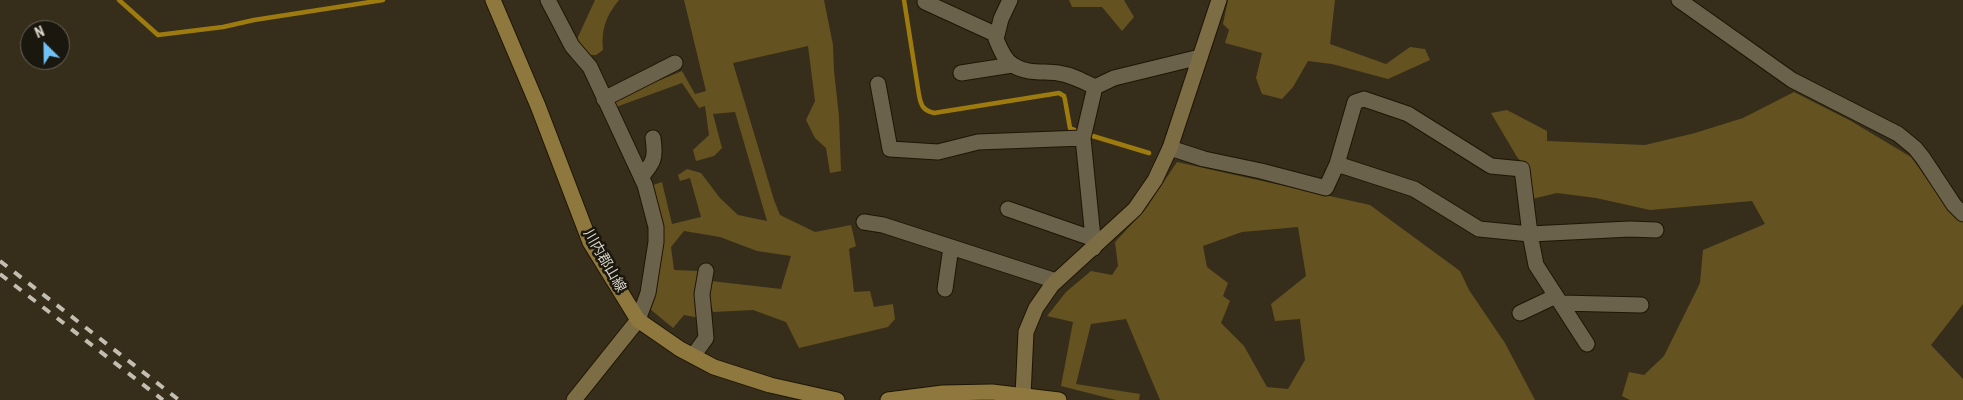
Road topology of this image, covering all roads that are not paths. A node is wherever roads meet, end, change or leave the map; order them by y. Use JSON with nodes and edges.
{"nodes":[{"id":1,"x":492,"y":0,"type":"edge"},
{"id":2,"x":548,"y":0,"type":"edge"},
{"id":3,"x":1010,"y":0,"type":"edge"},
{"id":4,"x":1219,"y":0,"type":"edge"},
{"id":5,"x":1679,"y":0,"type":"edge"},
{"id":6,"x":926,"y":2,"type":"dead end"},
{"id":7,"x":997,"y":36,"type":"junction"},
{"id":8,"x":1200,"y":57,"type":"junction"},
{"id":9,"x":675,"y":63,"type":"dead end"},
{"id":10,"x":1012,"y":65,"type":"junction"},
{"id":11,"x":961,"y":73,"type":"dead end"},
{"id":12,"x":878,"y":84,"type":"dead end"},
{"id":13,"x":1095,"y":87,"type":"junction"},
{"id":14,"x":604,"y":99,"type":"junction"},
{"id":15,"x":1084,"y":136,"type":"junction"},
{"id":16,"x":653,"y":138,"type":"dead end"},
{"id":17,"x":1170,"y":148,"type":"junction"},
{"id":18,"x":1337,"y":164,"type":"junction"},
{"id":19,"x":641,"y":176,"type":"junction"},
{"id":20,"x":1008,"y":209,"type":"dead end"},
{"id":21,"x":1963,"y":214,"type":"edge"},
{"id":22,"x":864,"y":222,"type":"dead end"},
{"id":23,"x":1656,"y":230,"type":"dead end"},
{"id":24,"x":1530,"y":234,"type":"junction"},
{"id":25,"x":1094,"y":243,"type":"junction"},
{"id":26,"x":951,"y":247,"type":"junction"},
{"id":27,"x":706,"y":271,"type":"dead end"},
{"id":28,"x":1056,"y":282,"type":"junction"},
{"id":29,"x":945,"y":288,"type":"dead end"},
{"id":30,"x":1559,"y":300,"type":"junction"},
{"id":31,"x":1641,"y":305,"type":"dead end"},
{"id":32,"x":1520,"y":313,"type":"dead end"},
{"id":33,"x":638,"y":320,"type":"junction"},
{"id":34,"x":1587,"y":344,"type":"dead end"},
{"id":35,"x":693,"y":356,"type":"junction"},
{"id":36,"x":1023,"y":396,"type":"junction"},
{"id":37,"x":574,"y":400,"type":"edge"},
{"id":38,"x":836,"y":400,"type":"edge"},
{"id":39,"x":888,"y":400,"type":"edge"},
{"id":40,"x":1059,"y":400,"type":"edge"}],
"edges":[{"from":1,"to":33,"type":"main road","name":"川内郡山線"},
{"from":2,"to":14,"type":"street"},
{"from":3,"to":7,"type":"street"},
{"from":4,"to":8,"type":"street"},
{"from":5,"to":21,"type":"street"},
{"from":6,"to":7,"type":"street"},
{"from":7,"to":10,"type":"street"},
{"from":8,"to":13,"type":"street"},
{"from":8,"to":17,"type":"street"},
{"from":9,"to":14,"type":"street"},
{"from":10,"to":11,"type":"street"},
{"from":10,"to":13,"type":"street"},
{"from":12,"to":15,"type":"street"},
{"from":13,"to":15,"type":"street"},
{"from":14,"to":19,"type":"street"},
{"from":15,"to":25,"type":"street"},
{"from":16,"to":19,"type":"street"},
{"from":17,"to":18,"type":"street"},
{"from":17,"to":25,"type":"street"},
{"from":18,"to":24,"type":"street"},
{"from":18,"to":24,"type":"street"},
{"from":19,"to":33,"type":"street"},
{"from":20,"to":25,"type":"street"},
{"from":22,"to":26,"type":"street"},
{"from":23,"to":24,"type":"street"},
{"from":24,"to":30,"type":"street"},
{"from":25,"to":28,"type":"street"},
{"from":26,"to":28,"type":"street"},
{"from":26,"to":29,"type":"street"},
{"from":27,"to":35,"type":"street"},
{"from":28,"to":36,"type":"street"},
{"from":30,"to":31,"type":"street"},
{"from":30,"to":32,"type":"street"},
{"from":30,"to":34,"type":"street"},
{"from":33,"to":35,"type":"main road","name":"川内郡山線"},
{"from":33,"to":37,"type":"street"},
{"from":35,"to":38,"type":"main road","name":"川内郡山線"},
{"from":36,"to":39,"type":"main road"},
{"from":36,"to":40,"type":"main road"}]}
